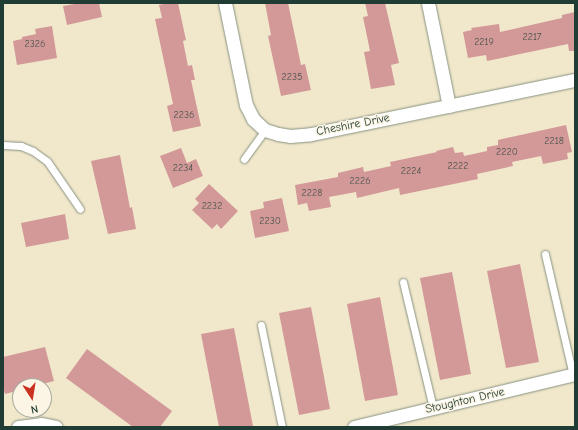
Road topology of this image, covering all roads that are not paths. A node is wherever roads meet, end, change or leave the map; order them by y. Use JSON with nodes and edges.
{"nodes":[{"id":1,"x":225,"y":3,"type":"edge"},
{"id":2,"x":428,"y":3,"type":"edge"},
{"id":3,"x":575,"y":80,"type":"edge"},
{"id":4,"x":449,"y":106,"type":"junction"},
{"id":5,"x":265,"y":130,"type":"junction"},
{"id":6,"x":3,"y":145,"type":"edge"},
{"id":7,"x":244,"y":159,"type":"dead end"},
{"id":8,"x":80,"y":209,"type":"dead end"},
{"id":9,"x":545,"y":254,"type":"dead end"},
{"id":10,"x":403,"y":282,"type":"dead end"},
{"id":11,"x":261,"y":325,"type":"dead end"},
{"id":12,"x":574,"y":375,"type":"edge"},
{"id":13,"x":433,"y":408,"type":"junction"},
{"id":14,"x":361,"y":426,"type":"edge"},
{"id":15,"x":18,"y":427,"type":"edge"},
{"id":16,"x":56,"y":427,"type":"edge"},
{"id":17,"x":282,"y":427,"type":"edge"}],
"edges":[{"from":1,"to":5,"type":"street"},
{"from":2,"to":4,"type":"street"},
{"from":3,"to":4,"type":"street","name":"Cheshire Drive"},
{"from":4,"to":5,"type":"street","name":"Cheshire Drive"},
{"from":5,"to":7,"type":"lane"},
{"from":6,"to":8,"type":"lane"},
{"from":9,"to":12,"type":"lane"},
{"from":10,"to":13,"type":"lane"},
{"from":11,"to":17,"type":"lane"},
{"from":12,"to":13,"type":"street","name":"Stoughton Drive"},
{"from":13,"to":14,"type":"street","name":"Stoughton Drive"},
{"from":15,"to":16,"type":"street"}]}
